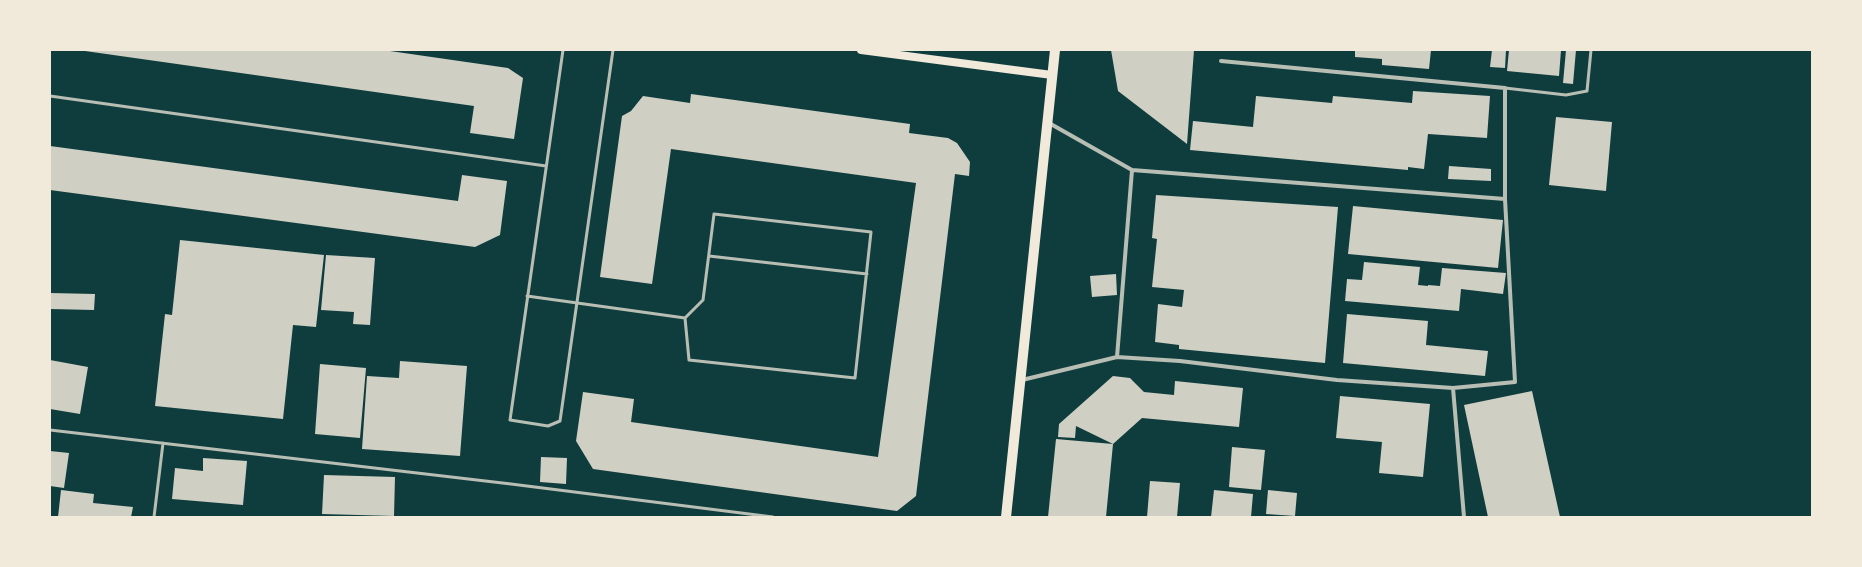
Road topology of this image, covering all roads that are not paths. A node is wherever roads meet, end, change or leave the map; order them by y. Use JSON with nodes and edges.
{"nodes":[{"id":1,"x":563,"y":50,"type":"edge"},
{"id":2,"x":613,"y":50,"type":"edge"},
{"id":3,"x":861,"y":50,"type":"edge"},
{"id":4,"x":1055,"y":50,"type":"edge"},
{"id":5,"x":1591,"y":50,"type":"edge"},
{"id":6,"x":1221,"y":61,"type":"dead end"},
{"id":7,"x":1052,"y":75,"type":"junction"},
{"id":8,"x":1505,"y":88,"type":"junction"},
{"id":9,"x":50,"y":96,"type":"edge"},
{"id":10,"x":1047,"y":122,"type":"junction"},
{"id":11,"x":546,"y":166,"type":"junction"},
{"id":12,"x":1132,"y":170,"type":"junction"},
{"id":13,"x":1505,"y":199,"type":"junction"},
{"id":14,"x":709,"y":256,"type":"junction"},
{"id":15,"x":867,"y":274,"type":"junction"},
{"id":16,"x":527,"y":296,"type":"junction"},
{"id":17,"x":577,"y":303,"type":"junction"},
{"id":18,"x":685,"y":318,"type":"junction"},
{"id":19,"x":1117,"y":357,"type":"junction"},
{"id":20,"x":1022,"y":380,"type":"junction"},
{"id":21,"x":1453,"y":388,"type":"junction"},
{"id":22,"x":50,"y":430,"type":"edge"},
{"id":23,"x":163,"y":443,"type":"junction"},
{"id":24,"x":154,"y":517,"type":"edge"},
{"id":25,"x":766,"y":517,"type":"edge"},
{"id":26,"x":773,"y":517,"type":"edge"},
{"id":27,"x":1006,"y":517,"type":"edge"},
{"id":28,"x":1464,"y":517,"type":"edge"}],
"edges":[{"from":1,"to":11,"type":"lane"},
{"from":2,"to":17,"type":"lane"},
{"from":3,"to":7,"type":"main road"},
{"from":4,"to":7,"type":"main road"},
{"from":5,"to":8,"type":"lane"},
{"from":6,"to":8,"type":"street"},
{"from":7,"to":10,"type":"main road"},
{"from":8,"to":13,"type":"street"},
{"from":9,"to":11,"type":"lane"},
{"from":10,"to":12,"type":"street"},
{"from":10,"to":20,"type":"main road"},
{"from":11,"to":16,"type":"lane"},
{"from":12,"to":13,"type":"street"},
{"from":12,"to":19,"type":"street"},
{"from":13,"to":21,"type":"street"},
{"from":14,"to":15,"type":"lane"},
{"from":14,"to":15,"type":"lane"},
{"from":14,"to":18,"type":"lane"},
{"from":15,"to":18,"type":"lane"},
{"from":16,"to":17,"type":"lane"},
{"from":16,"to":17,"type":"lane"},
{"from":17,"to":18,"type":"lane"},
{"from":19,"to":20,"type":"street"},
{"from":19,"to":21,"type":"street"},
{"from":20,"to":27,"type":"main road"},
{"from":21,"to":28,"type":"street"},
{"from":22,"to":23,"type":"lane"},
{"from":23,"to":24,"type":"lane"},
{"from":23,"to":25,"type":"lane"},
{"from":25,"to":26,"type":"lane"}]}
